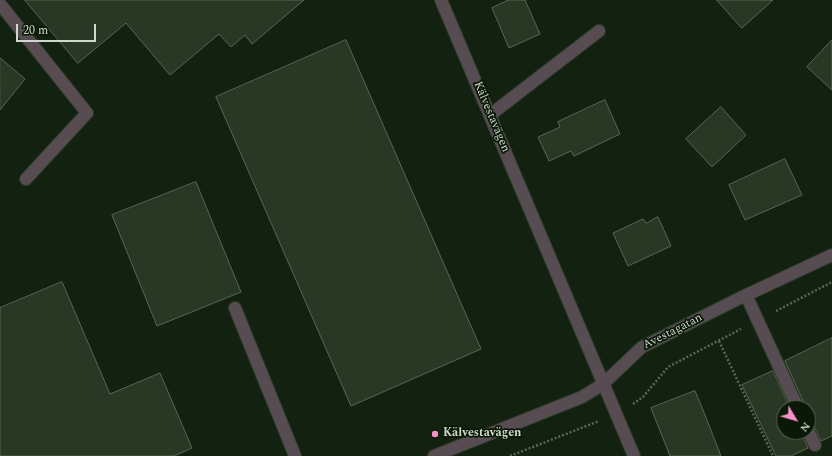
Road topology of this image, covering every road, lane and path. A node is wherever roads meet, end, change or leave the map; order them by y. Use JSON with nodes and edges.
{"nodes":[{"id":1,"x":441,"y":0,"type":"edge"},
{"id":2,"x":0,"y":4,"type":"edge"},
{"id":3,"x":599,"y":31,"type":"dead end"},
{"id":4,"x":490,"y":115,"type":"junction"},
{"id":5,"x":26,"y":179,"type":"dead end"},
{"id":6,"x":832,"y":256,"type":"edge"},
{"id":7,"x":832,"y":282,"type":"edge"},
{"id":8,"x":746,"y":295,"type":"junction"},
{"id":9,"x":235,"y":308,"type":"dead end"},
{"id":10,"x":758,"y":321,"type":"junction"},
{"id":11,"x":719,"y":341,"type":"junction"},
{"id":12,"x":603,"y":384,"type":"junction"},
{"id":13,"x":794,"y":400,"type":"edge"},
{"id":14,"x":617,"y":414,"type":"junction"},
{"id":15,"x":812,"y":440,"type":"edge"},
{"id":16,"x":815,"y":445,"type":"dead end"},
{"id":17,"x":296,"y":456,"type":"edge"},
{"id":18,"x":434,"y":456,"type":"edge"},
{"id":19,"x":510,"y":456,"type":"edge"},
{"id":20,"x":634,"y":456,"type":"edge"},
{"id":21,"x":773,"y":456,"type":"edge"}],
"edges":[{"from":1,"to":4,"type":"street","name":"Kälvestavägen"},
{"from":2,"to":5,"type":"street"},
{"from":3,"to":4,"type":"street"},
{"from":4,"to":12,"type":"street","name":"Kälvestavägen"},
{"from":6,"to":8,"type":"street","name":"Avestagatan"},
{"from":7,"to":10,"type":"path"},
{"from":8,"to":10,"type":"street"},
{"from":8,"to":12,"type":"street","name":"Avestagatan"},
{"from":9,"to":17,"type":"street"},
{"from":10,"to":11,"type":"path"},
{"from":10,"to":13,"type":"street"},
{"from":11,"to":14,"type":"path"},
{"from":11,"to":21,"type":"path"},
{"from":12,"to":14,"type":"street","name":"Kälvestavägen"},
{"from":12,"to":18,"type":"street","name":"Avestagatan"},
{"from":14,"to":19,"type":"path"},
{"from":14,"to":20,"type":"street","name":"Kälvestavägen"},
{"from":15,"to":16,"type":"street"}]}
